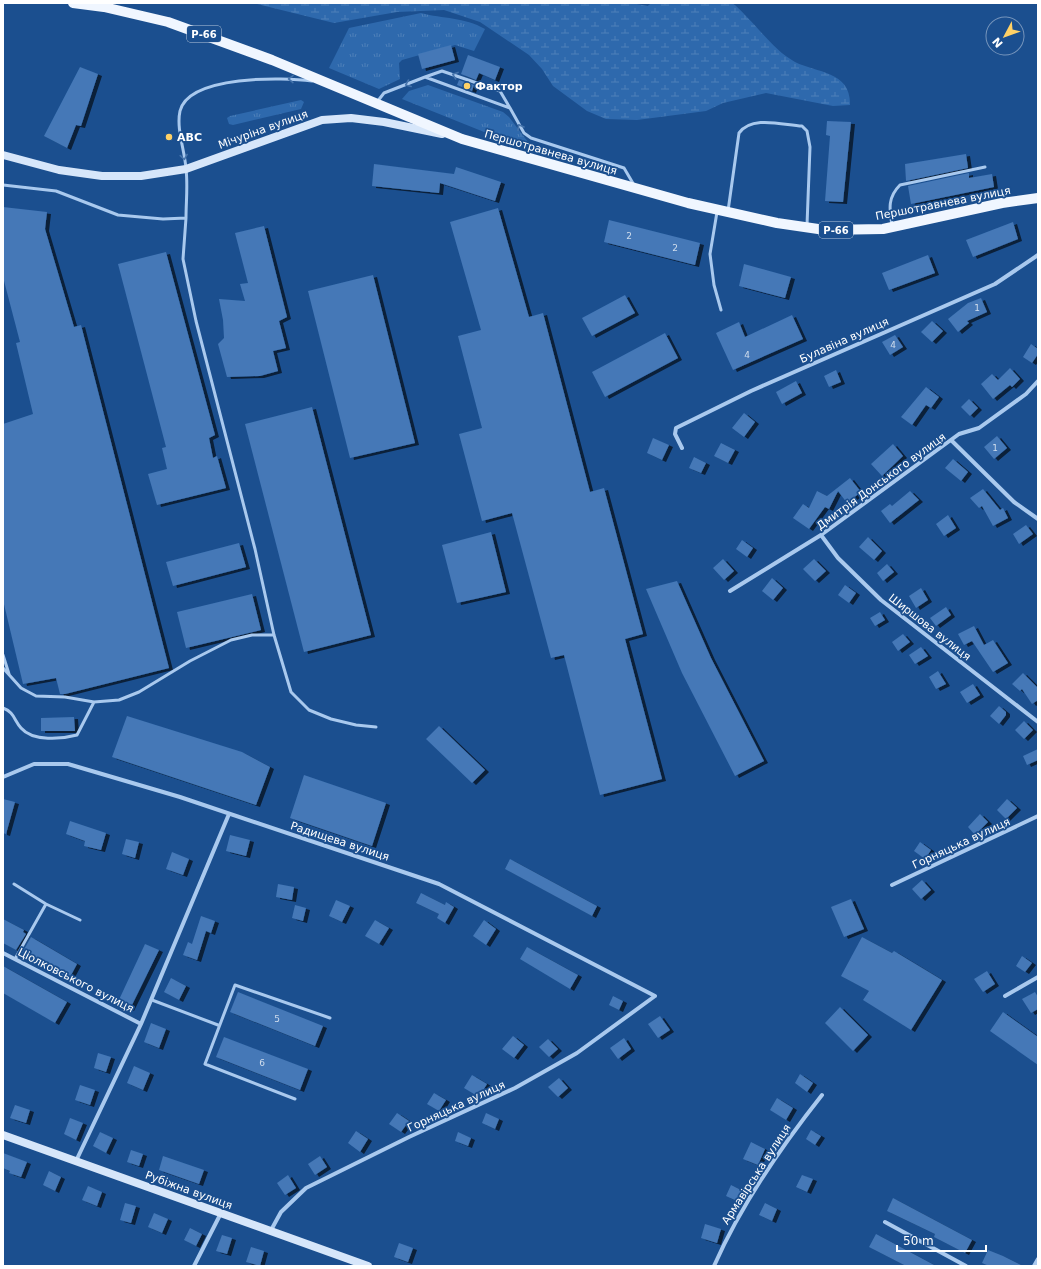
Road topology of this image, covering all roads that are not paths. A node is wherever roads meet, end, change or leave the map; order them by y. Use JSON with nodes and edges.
{"nodes":[{"id":1,"x":73,"y":3,"type":"edge"},
{"id":2,"x":426,"y":77,"type":"junction"},
{"id":3,"x":330,"y":84,"type":"junction"},
{"id":4,"x":376,"y":103,"type":"junction"},
{"id":5,"x":510,"y":108,"type":"junction"},
{"id":6,"x":462,"y":139,"type":"junction"},
{"id":7,"x":3,"y":155,"type":"edge"},
{"id":8,"x":985,"y":167,"type":"dead end"},
{"id":9,"x":186,"y":169,"type":"junction"},
{"id":10,"x":3,"y":184,"type":"edge"},
{"id":11,"x":635,"y":188,"type":"junction"},
{"id":12,"x":1038,"y":198,"type":"edge"},
{"id":13,"x":723,"y":212,"type":"junction"},
{"id":14,"x":186,"y":218,"type":"junction"},
{"id":15,"x":892,"y":226,"type":"junction"},
{"id":16,"x":807,"y":228,"type":"junction"},
{"id":17,"x":1038,"y":255,"type":"edge"},
{"id":18,"x":721,"y":310,"type":"dead end"},
{"id":19,"x":1038,"y":381,"type":"edge"},
{"id":20,"x":952,"y":440,"type":"junction"},
{"id":21,"x":682,"y":448,"type":"dead end"},
{"id":22,"x":1038,"y":519,"type":"edge"},
{"id":23,"x":822,"y":535,"type":"junction"},
{"id":24,"x":730,"y":591,"type":"dead end"},
{"id":25,"x":274,"y":635,"type":"junction"},
{"id":26,"x":3,"y":655,"type":"edge"},
{"id":27,"x":3,"y":668,"type":"edge"},
{"id":28,"x":9,"y":676,"type":"junction"},
{"id":29,"x":94,"y":702,"type":"junction"},
{"id":30,"x":3,"y":708,"type":"edge"},
{"id":31,"x":1038,"y":722,"type":"edge"},
{"id":32,"x":376,"y":728,"type":"dead end"},
{"id":33,"x":3,"y":777,"type":"edge"},
{"id":34,"x":229,"y":814,"type":"junction"},
{"id":35,"x":1038,"y":816,"type":"edge"},
{"id":36,"x":14,"y":884,"type":"dead end"},
{"id":37,"x":892,"y":886,"type":"dead end"},
{"id":38,"x":46,"y":904,"type":"junction"},
{"id":39,"x":80,"y":920,"type":"dead end"},
{"id":40,"x":3,"y":953,"type":"edge"},
{"id":41,"x":15,"y":959,"type":"junction"},
{"id":42,"x":1038,"y":977,"type":"edge"},
{"id":43,"x":655,"y":996,"type":"joint"},
{"id":44,"x":1005,"y":996,"type":"dead end"},
{"id":45,"x":152,"y":1000,"type":"junction"},
{"id":46,"x":330,"y":1018,"type":"dead end"},
{"id":47,"x":141,"y":1024,"type":"junction"},
{"id":48,"x":218,"y":1025,"type":"junction"},
{"id":49,"x":822,"y":1095,"type":"dead end"},
{"id":50,"x":295,"y":1099,"type":"dead end"},
{"id":51,"x":3,"y":1135,"type":"edge"},
{"id":52,"x":76,"y":1161,"type":"junction"},
{"id":53,"x":221,"y":1213,"type":"junction"},
{"id":54,"x":884,"y":1222,"type":"dead end"},
{"id":55,"x":270,"y":1232,"type":"junction"},
{"id":56,"x":1038,"y":1259,"type":"edge"},
{"id":57,"x":194,"y":1266,"type":"edge"},
{"id":58,"x":368,"y":1266,"type":"edge"},
{"id":59,"x":714,"y":1266,"type":"edge"},
{"id":60,"x":966,"y":1266,"type":"edge"},
{"id":61,"x":1034,"y":1266,"type":"edge"}],
"edges":[{"from":1,"to":3,"type":"main road","name":"Першотравнева вулиця","number":"Р-66"},
{"from":2,"to":4,"type":"lane","one_way":true},
{"from":2,"to":5,"type":"lane"},
{"from":5,"to":2,"type":"lane","one_way":true},
{"from":3,"to":4,"type":"main road","name":"Першотравнева вулиця","number":"Р-66"},
{"from":3,"to":9,"type":"lane","one_way":true},
{"from":4,"to":6,"type":"main road","name":"Першотравнева вулиця","number":"Р-66"},
{"from":11,"to":5,"type":"lane","one_way":true},
{"from":6,"to":9,"type":"street","name":"Мічуріна вулиця"},
{"from":6,"to":11,"type":"main road","name":"Першотравнева вулиця","number":"Р-66"},
{"from":7,"to":9,"type":"street","name":"Мічуріна вулиця"},
{"from":8,"to":15,"type":"lane"},
{"from":9,"to":14,"type":"lane"},
{"from":10,"to":14,"type":"lane"},
{"from":11,"to":13,"type":"main road","name":"Першотравнева вулиця","number":"Р-66"},
{"from":12,"to":15,"type":"main road","name":"Першотравнева вулиця","number":"Р-66"},
{"from":13,"to":16,"type":"main road","name":"Першотравнева вулиця","number":"Р-66"},
{"from":13,"to":16,"type":"lane"},
{"from":13,"to":18,"type":"lane"},
{"from":14,"to":25,"type":"lane"},
{"from":15,"to":16,"type":"main road","name":"Першотравнева вулиця","number":"Р-66"},
{"from":17,"to":21,"type":"street","name":"Булавіна вулиця"},
{"from":19,"to":20,"type":"street","name":"Дмитрія Донського вулиця"},
{"from":20,"to":22,"type":"street"},
{"from":20,"to":23,"type":"street","name":"Дмитрія Донського вулиця"},
{"from":23,"to":24,"type":"street","name":"Дмитрія Донського вулиця"},
{"from":23,"to":31,"type":"street","name":"Ширшова вулиця"},
{"from":25,"to":29,"type":"lane"},
{"from":25,"to":32,"type":"lane"},
{"from":26,"to":28,"type":"lane"},
{"from":27,"to":28,"type":"lane"},
{"from":28,"to":29,"type":"lane"},
{"from":29,"to":30,"type":"lane"},
{"from":33,"to":34,"type":"street","name":"Радищева вулиця"},
{"from":34,"to":43,"type":"street","name":"Радищева вулиця"},
{"from":34,"to":45,"type":"street"},
{"from":35,"to":37,"type":"street","name":"Горняцька вулиця"},
{"from":36,"to":38,"type":"lane"},
{"from":38,"to":39,"type":"lane"},
{"from":38,"to":41,"type":"lane"},
{"from":40,"to":41,"type":"street","name":"Ціолковського вулиця"},
{"from":41,"to":47,"type":"street","name":"Ціолковського вулиця"},
{"from":42,"to":44,"type":"street"},
{"from":43,"to":55,"type":"street","name":"Горняцька вулиця"},
{"from":45,"to":47,"type":"street"},
{"from":45,"to":48,"type":"lane"},
{"from":46,"to":48,"type":"lane"},
{"from":47,"to":52,"type":"street"},
{"from":48,"to":50,"type":"lane"},
{"from":49,"to":59,"type":"street","name":"Армавірська вулиця"},
{"from":51,"to":52,"type":"street","name":"Рубіжна вулиця"},
{"from":52,"to":53,"type":"street","name":"Рубіжна вулиця"},
{"from":53,"to":55,"type":"street","name":"Рубіжна вулиця"},
{"from":53,"to":57,"type":"street"},
{"from":54,"to":60,"type":"street"},
{"from":55,"to":58,"type":"street","name":"Рубіжна вулиця"},
{"from":56,"to":61,"type":"street"}]}
